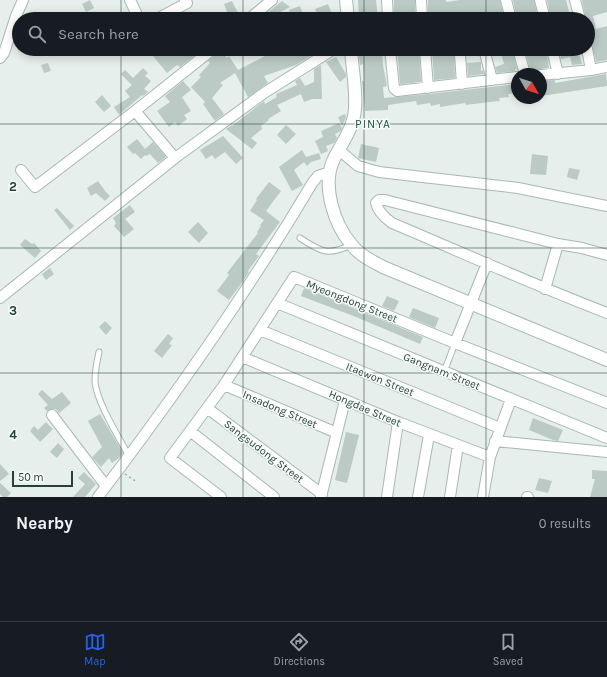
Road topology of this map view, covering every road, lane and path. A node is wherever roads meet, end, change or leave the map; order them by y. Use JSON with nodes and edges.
{"nodes":[{"id":1,"x":23,"y":0,"type":"edge"},
{"id":2,"x":130,"y":0,"type":"edge"},
{"id":3,"x":185,"y":0,"type":"edge"},
{"id":4,"x":272,"y":0,"type":"edge"},
{"id":5,"x":346,"y":0,"type":"edge"},
{"id":6,"x":387,"y":0,"type":"edge"},
{"id":7,"x":421,"y":0,"type":"edge"},
{"id":8,"x":506,"y":0,"type":"edge"},
{"id":9,"x":540,"y":0,"type":"edge"},
{"id":10,"x":575,"y":0,"type":"edge"},
{"id":11,"x":18,"y":12,"type":"edge"},
{"id":12,"x":136,"y":12,"type":"edge"},
{"id":13,"x":170,"y":12,"type":"edge"},
{"id":14,"x":257,"y":12,"type":"edge"},
{"id":15,"x":347,"y":12,"type":"edge"},
{"id":16,"x":388,"y":12,"type":"edge"},
{"id":17,"x":422,"y":12,"type":"edge"},
{"id":18,"x":509,"y":12,"type":"edge"},
{"id":19,"x":543,"y":12,"type":"edge"},
{"id":20,"x":578,"y":12,"type":"edge"},
{"id":21,"x":12,"y":28,"type":"edge"},
{"id":22,"x":204,"y":56,"type":"edge"},
{"id":23,"x":323,"y":56,"type":"edge"},
{"id":24,"x":352,"y":56,"type":"edge"},
{"id":25,"x":391,"y":56,"type":"edge"},
{"id":26,"x":426,"y":56,"type":"edge"},
{"id":27,"x":460,"y":56,"type":"edge"},
{"id":28,"x":486,"y":56,"type":"edge"},
{"id":29,"x":520,"y":56,"type":"edge"},
{"id":30,"x":554,"y":56,"type":"edge"},
{"id":31,"x":588,"y":56,"type":"edge"},
{"id":32,"x":0,"y":58,"type":"edge"},
{"id":33,"x":607,"y":67,"type":"edge"},
{"id":34,"x":523,"y":68,"type":"edge"},
{"id":35,"x":591,"y":70,"type":"junction"},
{"id":36,"x":558,"y":74,"type":"junction"},
{"id":37,"x":547,"y":75,"type":"edge"},
{"id":38,"x":511,"y":78,"type":"edge"},
{"id":39,"x":492,"y":80,"type":"junction"},
{"id":40,"x":462,"y":84,"type":"junction"},
{"id":41,"x":428,"y":88,"type":"junction"},
{"id":42,"x":135,"y":111,"type":"junction"},
{"id":43,"x":339,"y":150,"type":"junction"},
{"id":44,"x":175,"y":158,"type":"junction"},
{"id":45,"x":21,"y":170,"type":"dead end"},
{"id":46,"x":330,"y":172,"type":"junction"},
{"id":47,"x":607,"y":206,"type":"edge"},
{"id":48,"x":300,"y":238,"type":"dead end"},
{"id":49,"x":558,"y":244,"type":"junction"},
{"id":50,"x":351,"y":245,"type":"junction"},
{"id":51,"x":607,"y":255,"type":"edge"},
{"id":52,"x":487,"y":263,"type":"junction"},
{"id":53,"x":545,"y":289,"type":"junction"},
{"id":54,"x":0,"y":298,"type":"edge"},
{"id":55,"x":277,"y":303,"type":"junction"},
{"id":56,"x":471,"y":303,"type":"junction"},
{"id":57,"x":607,"y":313,"type":"edge"},
{"id":58,"x":260,"y":330,"type":"junction"},
{"id":59,"x":455,"y":343,"type":"junction"},
{"id":60,"x":99,"y":352,"type":"dead end"},
{"id":61,"x":242,"y":357,"type":"junction"},
{"id":62,"x":607,"y":360,"type":"edge"},
{"id":63,"x":444,"y":372,"type":"junction"},
{"id":64,"x":224,"y":385,"type":"junction"},
{"id":65,"x":511,"y":399,"type":"junction"},
{"id":66,"x":345,"y":400,"type":"junction"},
{"id":67,"x":607,"y":403,"type":"edge"},
{"id":68,"x":207,"y":408,"type":"junction"},
{"id":69,"x":52,"y":415,"type":"dead end"},
{"id":70,"x":398,"y":422,"type":"junction"},
{"id":71,"x":500,"y":428,"type":"junction"},
{"id":72,"x":190,"y":431,"type":"junction"},
{"id":73,"x":337,"y":433,"type":"junction"},
{"id":74,"x":429,"y":435,"type":"junction"},
{"id":75,"x":607,"y":438,"type":"edge"},
{"id":76,"x":495,"y":441,"type":"junction"},
{"id":77,"x":458,"y":445,"type":"junction"},
{"id":78,"x":607,"y":452,"type":"edge"},
{"id":79,"x":129,"y":456,"type":"junction"},
{"id":80,"x":490,"y":457,"type":"junction"},
{"id":81,"x":118,"y":470,"type":"junction"},
{"id":82,"x":137,"y":482,"type":"dead end"},
{"id":83,"x":106,"y":486,"type":"junction"},
{"id":84,"x":321,"y":495,"type":"edge"},
{"id":85,"x":98,"y":497,"type":"edge"},
{"id":86,"x":221,"y":497,"type":"edge"},
{"id":87,"x":274,"y":497,"type":"edge"},
{"id":88,"x":387,"y":497,"type":"edge"},
{"id":89,"x":418,"y":497,"type":"edge"},
{"id":90,"x":450,"y":497,"type":"edge"},
{"id":91,"x":483,"y":497,"type":"edge"}],
"edges":[{"from":1,"to":11,"type":"street"},
{"from":2,"to":12,"type":"street"},
{"from":3,"to":13,"type":"street"},
{"from":4,"to":14,"type":"street"},
{"from":5,"to":15,"type":"street"},
{"from":6,"to":16,"type":"street"},
{"from":7,"to":17,"type":"street"},
{"from":8,"to":18,"type":"street"},
{"from":9,"to":19,"type":"street"},
{"from":10,"to":20,"type":"street"},
{"from":21,"to":32,"type":"street"},
{"from":22,"to":42,"type":"street"},
{"from":23,"to":44,"type":"street"},
{"from":24,"to":43,"type":"street"},
{"from":25,"to":41,"type":"street"},
{"from":26,"to":41,"type":"street"},
{"from":27,"to":40,"type":"street"},
{"from":28,"to":39,"type":"street"},
{"from":29,"to":34,"type":"street"},
{"from":30,"to":36,"type":"street"},
{"from":31,"to":35,"type":"street"},
{"from":33,"to":35,"type":"street"},
{"from":35,"to":36,"type":"street"},
{"from":36,"to":37,"type":"street"},
{"from":38,"to":39,"type":"street"},
{"from":39,"to":40,"type":"street"},
{"from":40,"to":41,"type":"street"},
{"from":42,"to":44,"type":"street"},
{"from":42,"to":45,"type":"street"},
{"from":43,"to":46,"type":"street"},
{"from":43,"to":47,"type":"street"},
{"from":44,"to":54,"type":"street"},
{"from":46,"to":50,"type":"street"},
{"from":46,"to":79,"type":"street"},
{"from":48,"to":50,"type":"lane"},
{"from":49,"to":51,"type":"street"},
{"from":49,"to":52,"type":"street"},
{"from":49,"to":53,"type":"street"},
{"from":50,"to":56,"type":"street"},
{"from":52,"to":53,"type":"street"},
{"from":52,"to":56,"type":"street"},
{"from":53,"to":57,"type":"street"},
{"from":55,"to":58,"type":"street","name":"Myeongdong Street"},
{"from":55,"to":59,"type":"street","name":"Myeongdong Street"},
{"from":55,"to":63,"type":"street","name":"Gangnam Street"},
{"from":56,"to":59,"type":"street"},
{"from":56,"to":62,"type":"street"},
{"from":58,"to":61,"type":"street","name":"Myeongdong Street"},
{"from":58,"to":71,"type":"street","name":"Itaewon Street"},
{"from":59,"to":63,"type":"lane"},
{"from":59,"to":67,"type":"street","name":"Myeongdong Street"},
{"from":60,"to":79,"type":"lane"},
{"from":61,"to":64,"type":"street","name":"Myeongdong Street"},
{"from":61,"to":66,"type":"street","name":"Hongdae Street"},
{"from":63,"to":65,"type":"street","name":"Gangnam Street"},
{"from":64,"to":68,"type":"street","name":"Myeongdong Street"},
{"from":64,"to":73,"type":"street","name":"Insadong Street"},
{"from":65,"to":71,"type":"street"},
{"from":65,"to":75,"type":"street","name":"Gangnam Street"},
{"from":66,"to":70,"type":"street","name":"Hongdae Street"},
{"from":66,"to":73,"type":"street"},
{"from":68,"to":72,"type":"street","name":"Myeongdong Street"},
{"from":68,"to":84,"type":"street","name":"Sangsudong Street"},
{"from":69,"to":83,"type":"street"},
{"from":70,"to":74,"type":"street","name":"Hongdae Street"},
{"from":70,"to":88,"type":"street"},
{"from":71,"to":76,"type":"street"},
{"from":72,"to":86,"type":"street","name":"Myeongdong Street"},
{"from":72,"to":87,"type":"street"},
{"from":73,"to":84,"type":"street"},
{"from":74,"to":77,"type":"street","name":"Hongdae Street"},
{"from":74,"to":89,"type":"street"},
{"from":76,"to":78,"type":"street"},
{"from":76,"to":80,"type":"street"},
{"from":77,"to":80,"type":"street","name":"Hongdae Street"},
{"from":77,"to":90,"type":"street"},
{"from":79,"to":81,"type":"street"},
{"from":80,"to":91,"type":"street"},
{"from":81,"to":82,"type":"path"},
{"from":81,"to":83,"type":"street"},
{"from":83,"to":85,"type":"street"}]}
